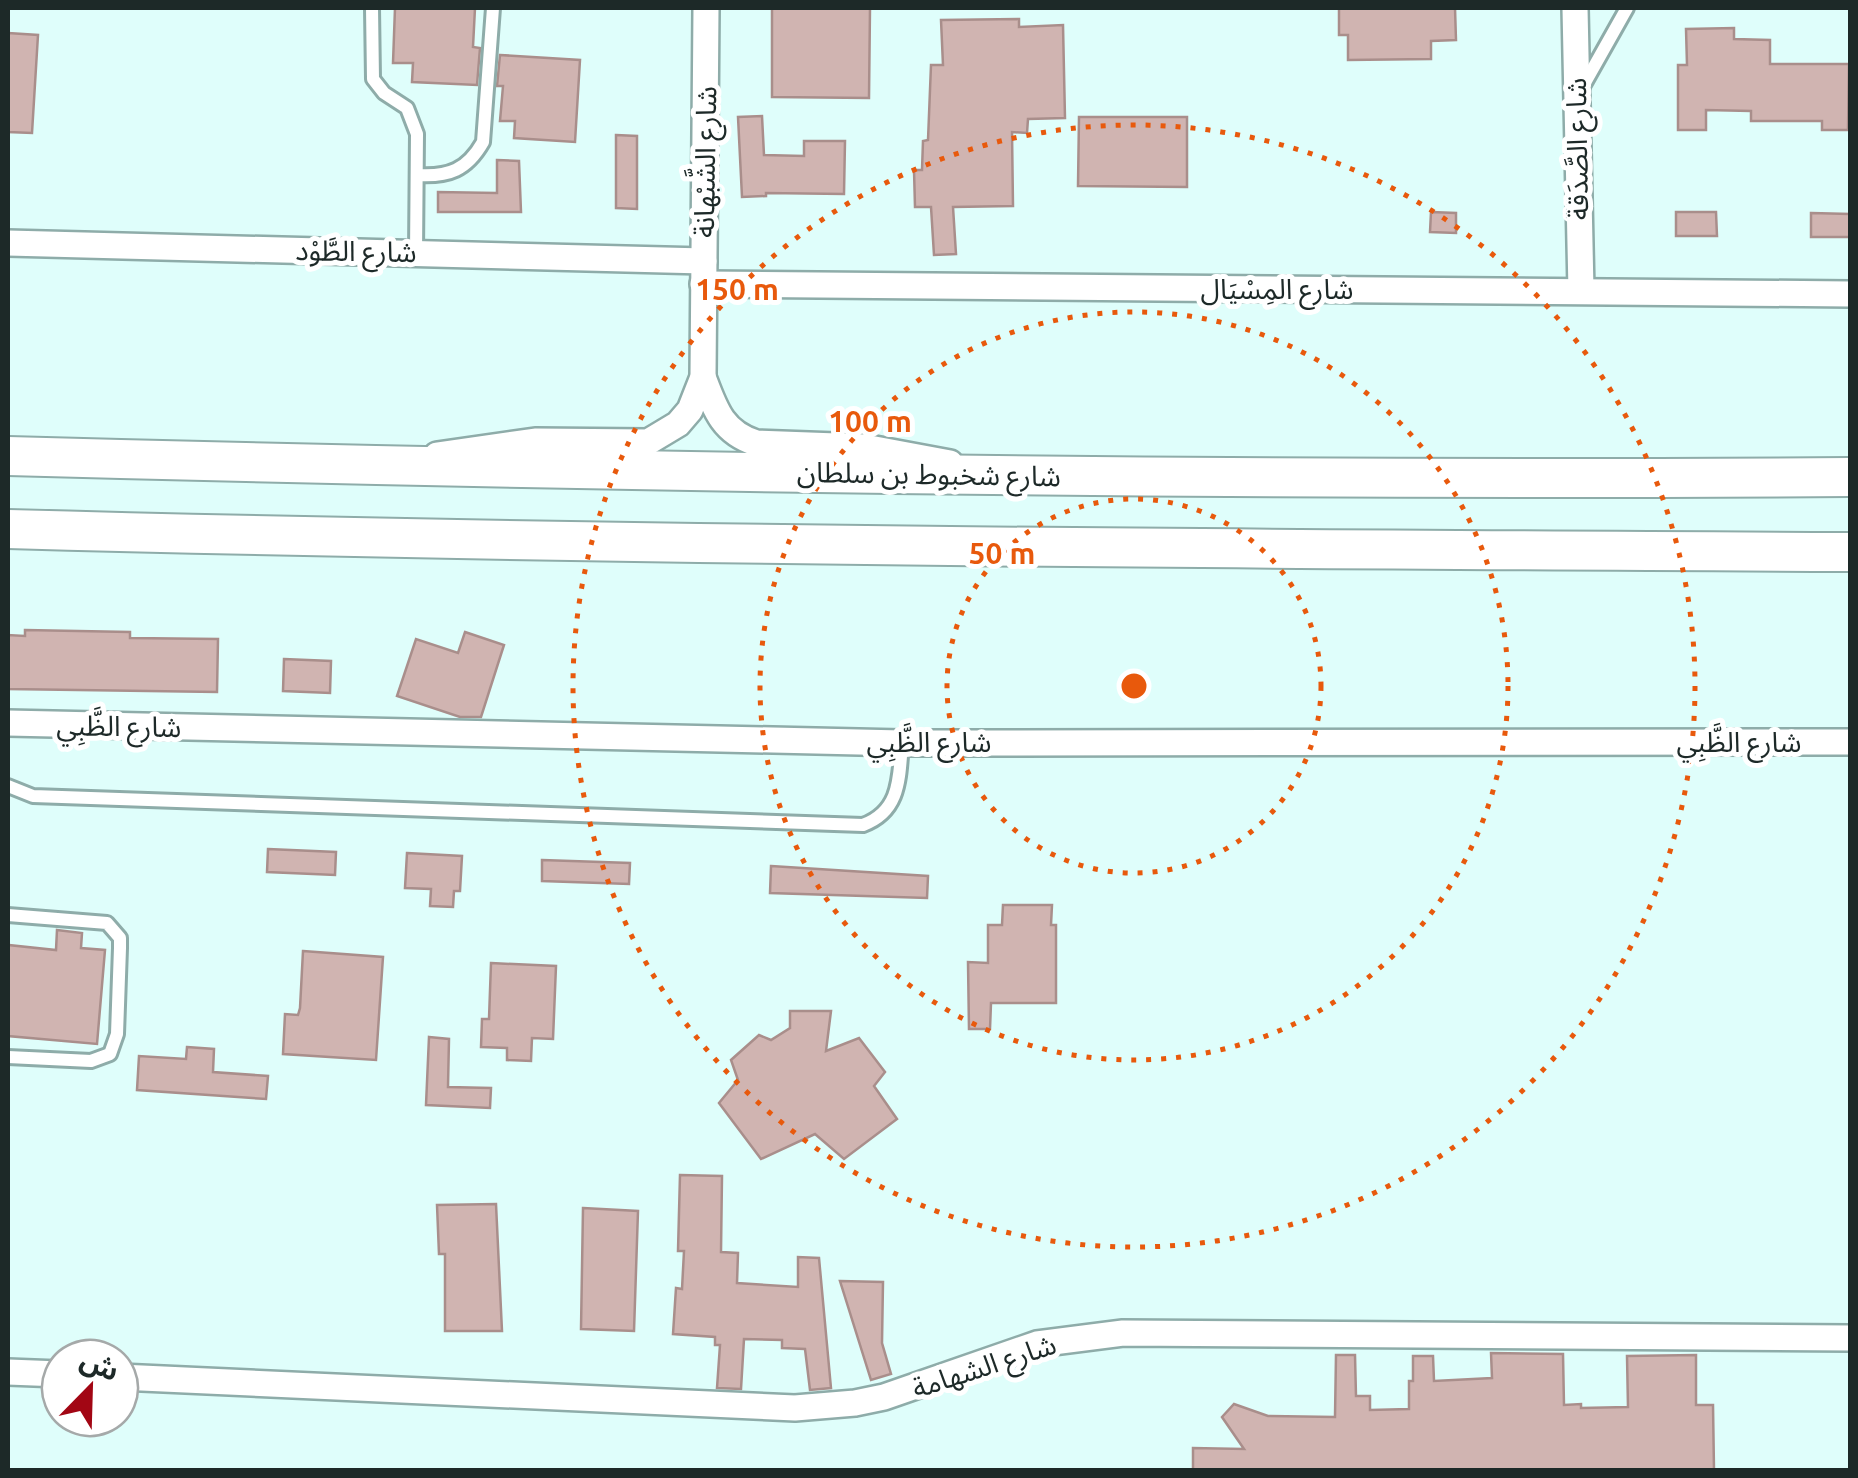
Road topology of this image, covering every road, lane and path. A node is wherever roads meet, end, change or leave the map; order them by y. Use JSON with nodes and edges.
{"nodes":[{"id":1,"x":372,"y":8,"type":"edge"},
{"id":2,"x":492,"y":8,"type":"edge"},
{"id":3,"x":706,"y":8,"type":"edge"},
{"id":4,"x":1575,"y":8,"type":"edge"},
{"id":5,"x":1627,"y":8,"type":"edge"},
{"id":6,"x":1576,"y":99,"type":"junction"},
{"id":7,"x":417,"y":175,"type":"junction"},
{"id":8,"x":8,"y":243,"type":"edge"},
{"id":9,"x":416,"y":253,"type":"junction"},
{"id":10,"x":704,"y":272,"type":"junction"},
{"id":11,"x":1581,"y":291,"type":"junction"},
{"id":12,"x":1850,"y":294,"type":"edge"},
{"id":13,"x":703,"y":378,"type":"junction"},
{"id":14,"x":8,"y":456,"type":"edge"},
{"id":15,"x":404,"y":466,"type":"junction"},
{"id":16,"x":992,"y":475,"type":"junction"},
{"id":17,"x":1850,"y":477,"type":"edge"},
{"id":18,"x":8,"y":529,"type":"edge"},
{"id":19,"x":1850,"y":552,"type":"edge"},
{"id":20,"x":8,"y":724,"type":"edge"},
{"id":21,"x":902,"y":742,"type":"junction"},
{"id":22,"x":1850,"y":742,"type":"edge"},
{"id":23,"x":8,"y":786,"type":"edge"},
{"id":24,"x":8,"y":916,"type":"edge"},
{"id":25,"x":8,"y":1057,"type":"edge"},
{"id":26,"x":1850,"y":1338,"type":"edge"},
{"id":27,"x":8,"y":1372,"type":"edge"},
{"id":28,"x":40,"y":1373,"type":"edge"},
{"id":29,"x":140,"y":1378,"type":"edge"}],
"edges":[{"from":1,"to":7,"type":"lane"},
{"from":2,"to":7,"type":"lane"},
{"from":3,"to":10,"type":"street","name":"شارع الشَّبْهانة"},
{"from":4,"to":6,"type":"street","name":"شارع الصَّدَقة"},
{"from":5,"to":6,"type":"lane"},
{"from":6,"to":11,"type":"street","name":"شارع الصَّدَقة"},
{"from":7,"to":9,"type":"lane"},
{"from":8,"to":9,"type":"street","name":"شارع الطَّوْد"},
{"from":9,"to":10,"type":"street","name":"شارع الطَّوْد"},
{"from":10,"to":11,"type":"street","name":"شارع المِسْيَال"},
{"from":10,"to":13,"type":"street","name":"شارع الشَّبْهانة"},
{"from":11,"to":12,"type":"street","name":"شارع المِسْيَال"},
{"from":13,"to":15,"type":"street","name":"شارع الشَّبْهانة"},
{"from":13,"to":16,"type":"street","name":"شارع الشَّبْهانة"},
{"from":14,"to":15,"type":"main road","name":"شارع شخبوط بن سلطان"},
{"from":15,"to":16,"type":"main road","name":"شارع شخبوط بن سلطان"},
{"from":16,"to":17,"type":"main road","name":"شارع شخبوط بن سلطان"},
{"from":18,"to":19,"type":"main road"},
{"from":20,"to":21,"type":"street","name":"شارع الظَّبِي"},
{"from":21,"to":22,"type":"street","name":"شارع الظَّبِي"},
{"from":21,"to":23,"type":"lane"},
{"from":24,"to":25,"type":"lane"},
{"from":26,"to":29,"type":"street","name":"شارع الشهامة"},
{"from":27,"to":28,"type":"street"}]}
